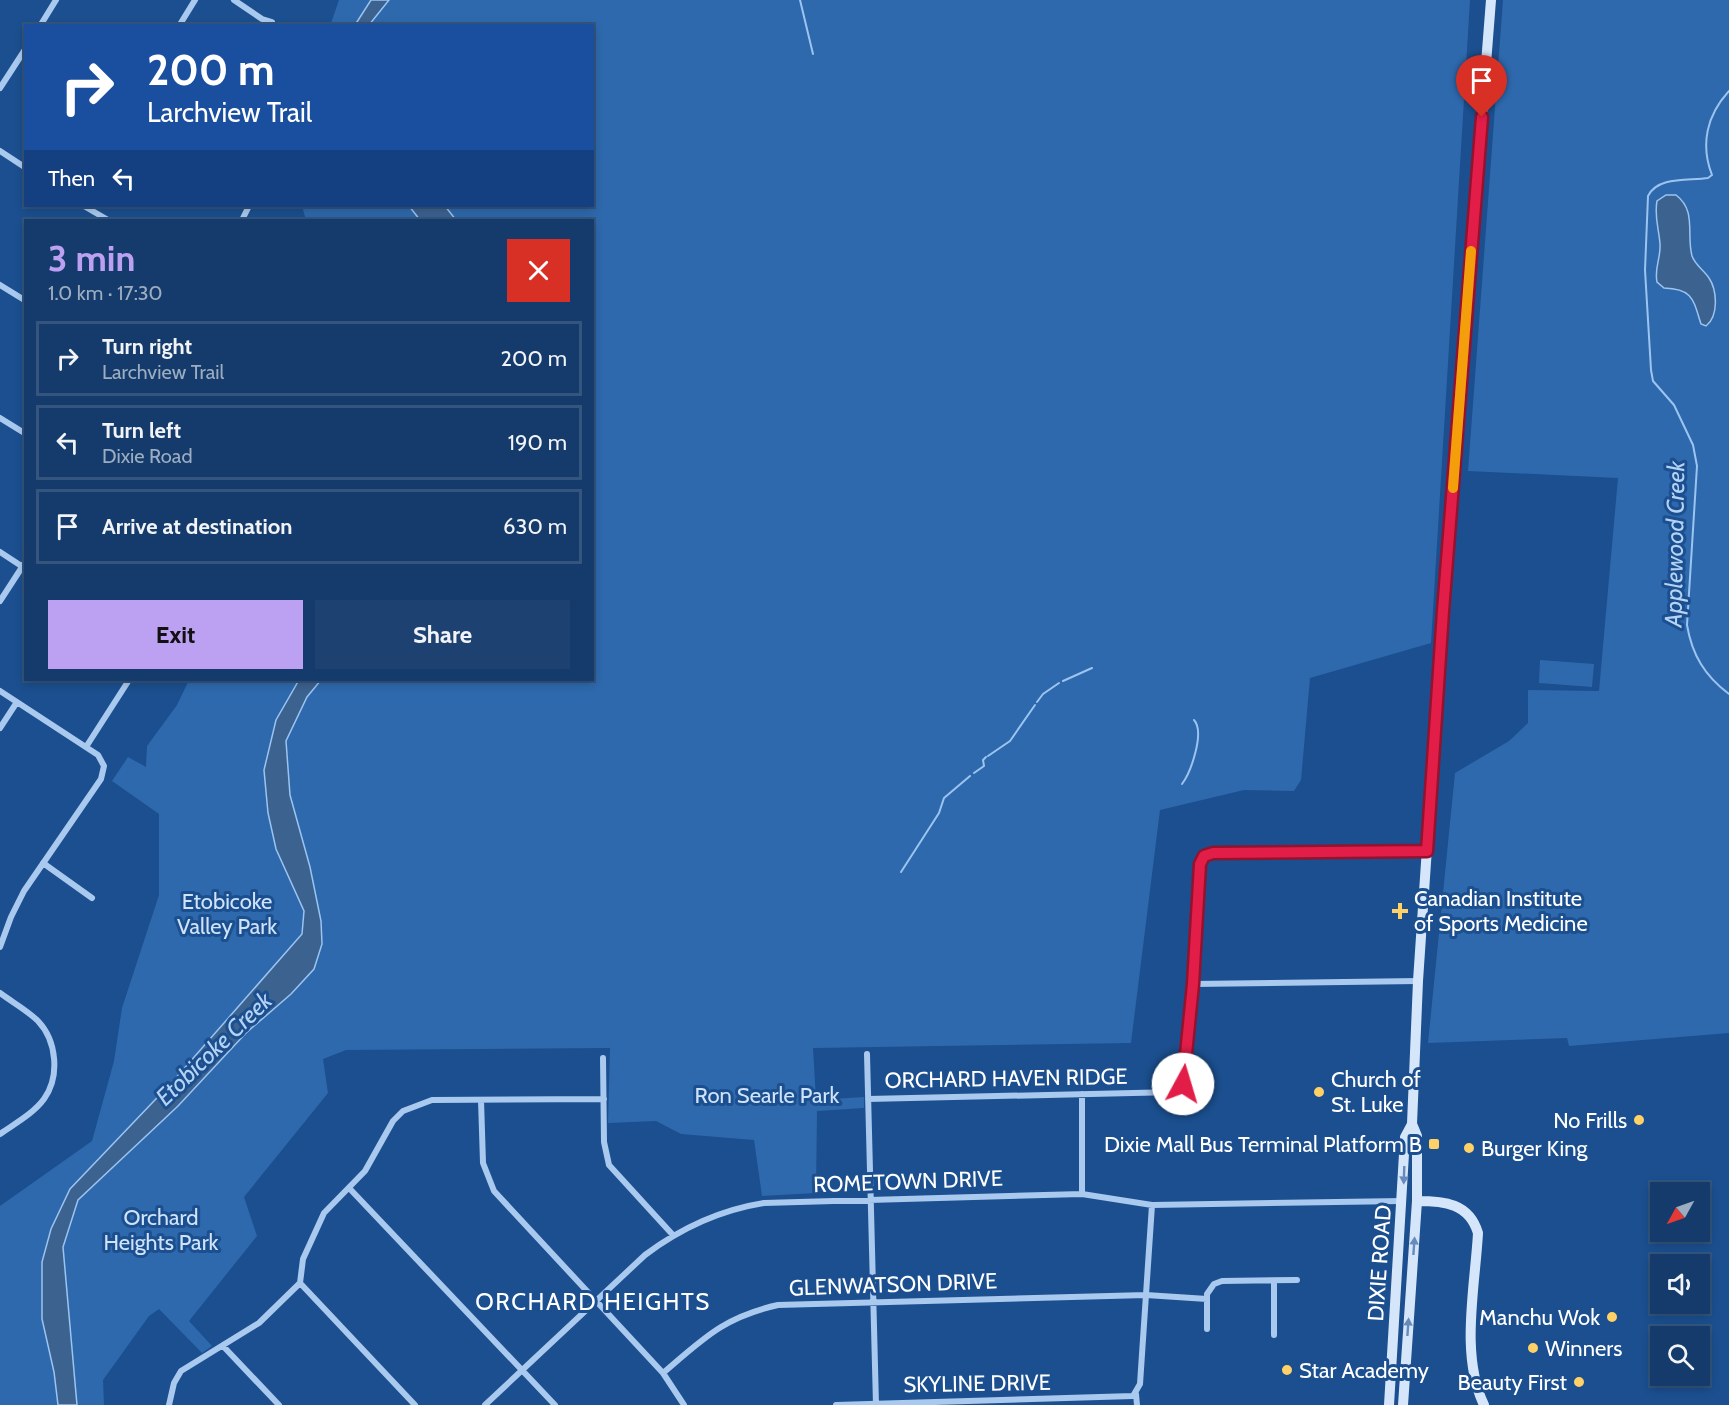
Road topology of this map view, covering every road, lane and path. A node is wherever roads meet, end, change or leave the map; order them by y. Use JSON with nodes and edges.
{"nodes":[{"id":1,"x":57,"y":0,"type":"edge"},
{"id":2,"x":195,"y":0,"type":"edge"},
{"id":3,"x":234,"y":0,"type":"edge"},
{"id":4,"x":1491,"y":0,"type":"edge"},
{"id":5,"x":272,"y":22,"type":"dead end"},
{"id":6,"x":41,"y":24,"type":"edge"},
{"id":7,"x":180,"y":24,"type":"edge"},
{"id":8,"x":24,"y":51,"type":"edge"},
{"id":9,"x":0,"y":88,"type":"edge"},
{"id":10,"x":0,"y":151,"type":"edge"},
{"id":11,"x":24,"y":167,"type":"edge"},
{"id":12,"x":86,"y":207,"type":"edge"},
{"id":13,"x":106,"y":219,"type":"edge"},
{"id":14,"x":0,"y":285,"type":"edge"},
{"id":15,"x":24,"y":301,"type":"edge"},
{"id":16,"x":0,"y":418,"type":"edge"},
{"id":17,"x":24,"y":433,"type":"edge"},
{"id":18,"x":0,"y":552,"type":"edge"},
{"id":19,"x":24,"y":565,"type":"edge"},
{"id":20,"x":0,"y":601,"type":"edge"},
{"id":21,"x":128,"y":681,"type":"edge"},
{"id":22,"x":0,"y":691,"type":"edge"},
{"id":23,"x":16,"y":702,"type":"junction"},
{"id":24,"x":0,"y":728,"type":"edge"},
{"id":25,"x":86,"y":747,"type":"junction"},
{"id":26,"x":1427,"y":851,"type":"junction"},
{"id":27,"x":43,"y":863,"type":"junction"},
{"id":28,"x":92,"y":898,"type":"dead end"},
{"id":29,"x":0,"y":947,"type":"edge"},
{"id":30,"x":1418,"y":981,"type":"junction"},
{"id":31,"x":1193,"y":984,"type":"junction"},
{"id":32,"x":0,"y":993,"type":"edge"},
{"id":33,"x":867,"y":1054,"type":"dead end"},
{"id":34,"x":603,"y":1058,"type":"dead end"},
{"id":35,"x":1082,"y":1094,"type":"junction"},
{"id":36,"x":604,"y":1099,"type":"junction"},
{"id":37,"x":868,"y":1099,"type":"junction"},
{"id":38,"x":481,"y":1100,"type":"junction"},
{"id":39,"x":1412,"y":1124,"type":"junction"},
{"id":40,"x":0,"y":1134,"type":"edge"},
{"id":41,"x":350,"y":1189,"type":"junction"},
{"id":42,"x":1082,"y":1194,"type":"junction"},
{"id":43,"x":872,"y":1201,"type":"junction"},
{"id":44,"x":1402,"y":1201,"type":"junction"},
{"id":45,"x":1417,"y":1201,"type":"junction"},
{"id":46,"x":1152,"y":1205,"type":"junction"},
{"id":47,"x":672,"y":1234,"type":"junction"},
{"id":48,"x":1297,"y":1280,"type":"dead end"},
{"id":49,"x":1274,"y":1281,"type":"junction"},
{"id":50,"x":300,"y":1284,"type":"junction"},
{"id":51,"x":1146,"y":1295,"type":"junction"},
{"id":52,"x":1207,"y":1299,"type":"junction"},
{"id":53,"x":596,"y":1300,"type":"junction"},
{"id":54,"x":872,"y":1302,"type":"junction"},
{"id":55,"x":1208,"y":1329,"type":"dead end"},
{"id":56,"x":1274,"y":1335,"type":"dead end"},
{"id":57,"x":223,"y":1346,"type":"junction"},
{"id":58,"x":522,"y":1371,"type":"junction"},
{"id":59,"x":663,"y":1373,"type":"junction"},
{"id":60,"x":1136,"y":1394,"type":"junction"},
{"id":61,"x":1118,"y":1397,"type":"junction"},
{"id":62,"x":876,"y":1404,"type":"edge"},
{"id":63,"x":169,"y":1405,"type":"edge"},
{"id":64,"x":279,"y":1405,"type":"edge"},
{"id":65,"x":415,"y":1405,"type":"edge"},
{"id":66,"x":485,"y":1405,"type":"edge"},
{"id":67,"x":555,"y":1405,"type":"edge"},
{"id":68,"x":684,"y":1405,"type":"edge"},
{"id":69,"x":836,"y":1405,"type":"edge"},
{"id":70,"x":1122,"y":1405,"type":"edge"},
{"id":71,"x":1137,"y":1405,"type":"edge"},
{"id":72,"x":1389,"y":1405,"type":"edge"},
{"id":73,"x":1403,"y":1405,"type":"edge"},
{"id":74,"x":1484,"y":1405,"type":"edge"}],
"edges":[{"from":1,"to":6,"type":"street"},
{"from":2,"to":7,"type":"street"},
{"from":3,"to":5,"type":"street"},
{"from":4,"to":26,"type":"main road","name":"DIXIE ROAD"},
{"from":8,"to":9,"type":"street"},
{"from":10,"to":11,"type":"street"},
{"from":12,"to":13,"type":"street"},
{"from":14,"to":15,"type":"street"},
{"from":16,"to":17,"type":"street"},
{"from":18,"to":19,"type":"street"},
{"from":19,"to":20,"type":"street"},
{"from":21,"to":25,"type":"street"},
{"from":22,"to":23,"type":"street"},
{"from":23,"to":24,"type":"street"},
{"from":23,"to":25,"type":"street"},
{"from":25,"to":27,"type":"street"},
{"from":26,"to":30,"type":"main road","name":"DIXIE ROAD"},
{"from":26,"to":31,"type":"street"},
{"from":27,"to":28,"type":"street"},
{"from":27,"to":29,"type":"street"},
{"from":30,"to":31,"type":"street"},
{"from":30,"to":39,"type":"main road","name":"DIXIE ROAD"},
{"from":31,"to":35,"type":"street","name":"ORCHARD HAVEN RIDGE"},
{"from":32,"to":40,"type":"street"},
{"from":33,"to":37,"type":"street"},
{"from":34,"to":36,"type":"street"},
{"from":35,"to":37,"type":"street","name":"ORCHARD HAVEN RIDGE"},
{"from":35,"to":42,"type":"street"},
{"from":36,"to":38,"type":"street"},
{"from":36,"to":47,"type":"street"},
{"from":37,"to":43,"type":"street"},
{"from":38,"to":41,"type":"street"},
{"from":38,"to":53,"type":"street"},
{"from":39,"to":44,"type":"main road","name":"DIXIE ROAD","one_way":true},
{"from":39,"to":45,"type":"main road","name":"DIXIE ROAD"},
{"from":41,"to":50,"type":"street"},
{"from":41,"to":58,"type":"street"},
{"from":42,"to":43,"type":"street","name":"ROMETOWN DRIVE"},
{"from":42,"to":46,"type":"street","name":"ROMETOWN DRIVE"},
{"from":43,"to":47,"type":"street","name":"ROMETOWN DRIVE"},
{"from":43,"to":54,"type":"street"},
{"from":44,"to":46,"type":"street","name":"ROMETOWN DRIVE"},
{"from":44,"to":72,"type":"main road","name":"DIXIE ROAD"},
{"from":73,"to":45,"type":"main road","name":"DIXIE ROAD","one_way":true},
{"from":45,"to":74,"type":"main road"},
{"from":46,"to":51,"type":"street"},
{"from":47,"to":53,"type":"street","name":"ROMETOWN DRIVE"},
{"from":48,"to":49,"type":"street"},
{"from":49,"to":52,"type":"street"},
{"from":49,"to":56,"type":"street"},
{"from":50,"to":57,"type":"street"},
{"from":50,"to":65,"type":"street"},
{"from":51,"to":52,"type":"street","name":"GLENWATSON DRIVE"},
{"from":51,"to":54,"type":"street","name":"GLENWATSON DRIVE"},
{"from":51,"to":60,"type":"street"},
{"from":52,"to":55,"type":"street"},
{"from":53,"to":58,"type":"street","name":"ROMETOWN DRIVE"},
{"from":53,"to":59,"type":"street"},
{"from":54,"to":59,"type":"street","name":"GLENWATSON DRIVE"},
{"from":54,"to":62,"type":"street"},
{"from":57,"to":63,"type":"street"},
{"from":57,"to":64,"type":"street"},
{"from":58,"to":66,"type":"street","name":"ROMETOWN DRIVE"},
{"from":58,"to":67,"type":"street"},
{"from":59,"to":68,"type":"street"},
{"from":60,"to":61,"type":"street","name":"SKYLINE DRIVE"},
{"from":60,"to":71,"type":"street"},
{"from":61,"to":62,"type":"street","name":"SKYLINE DRIVE"},
{"from":61,"to":70,"type":"street"},
{"from":62,"to":69,"type":"street","name":"SKYLINE DRIVE"}]}
